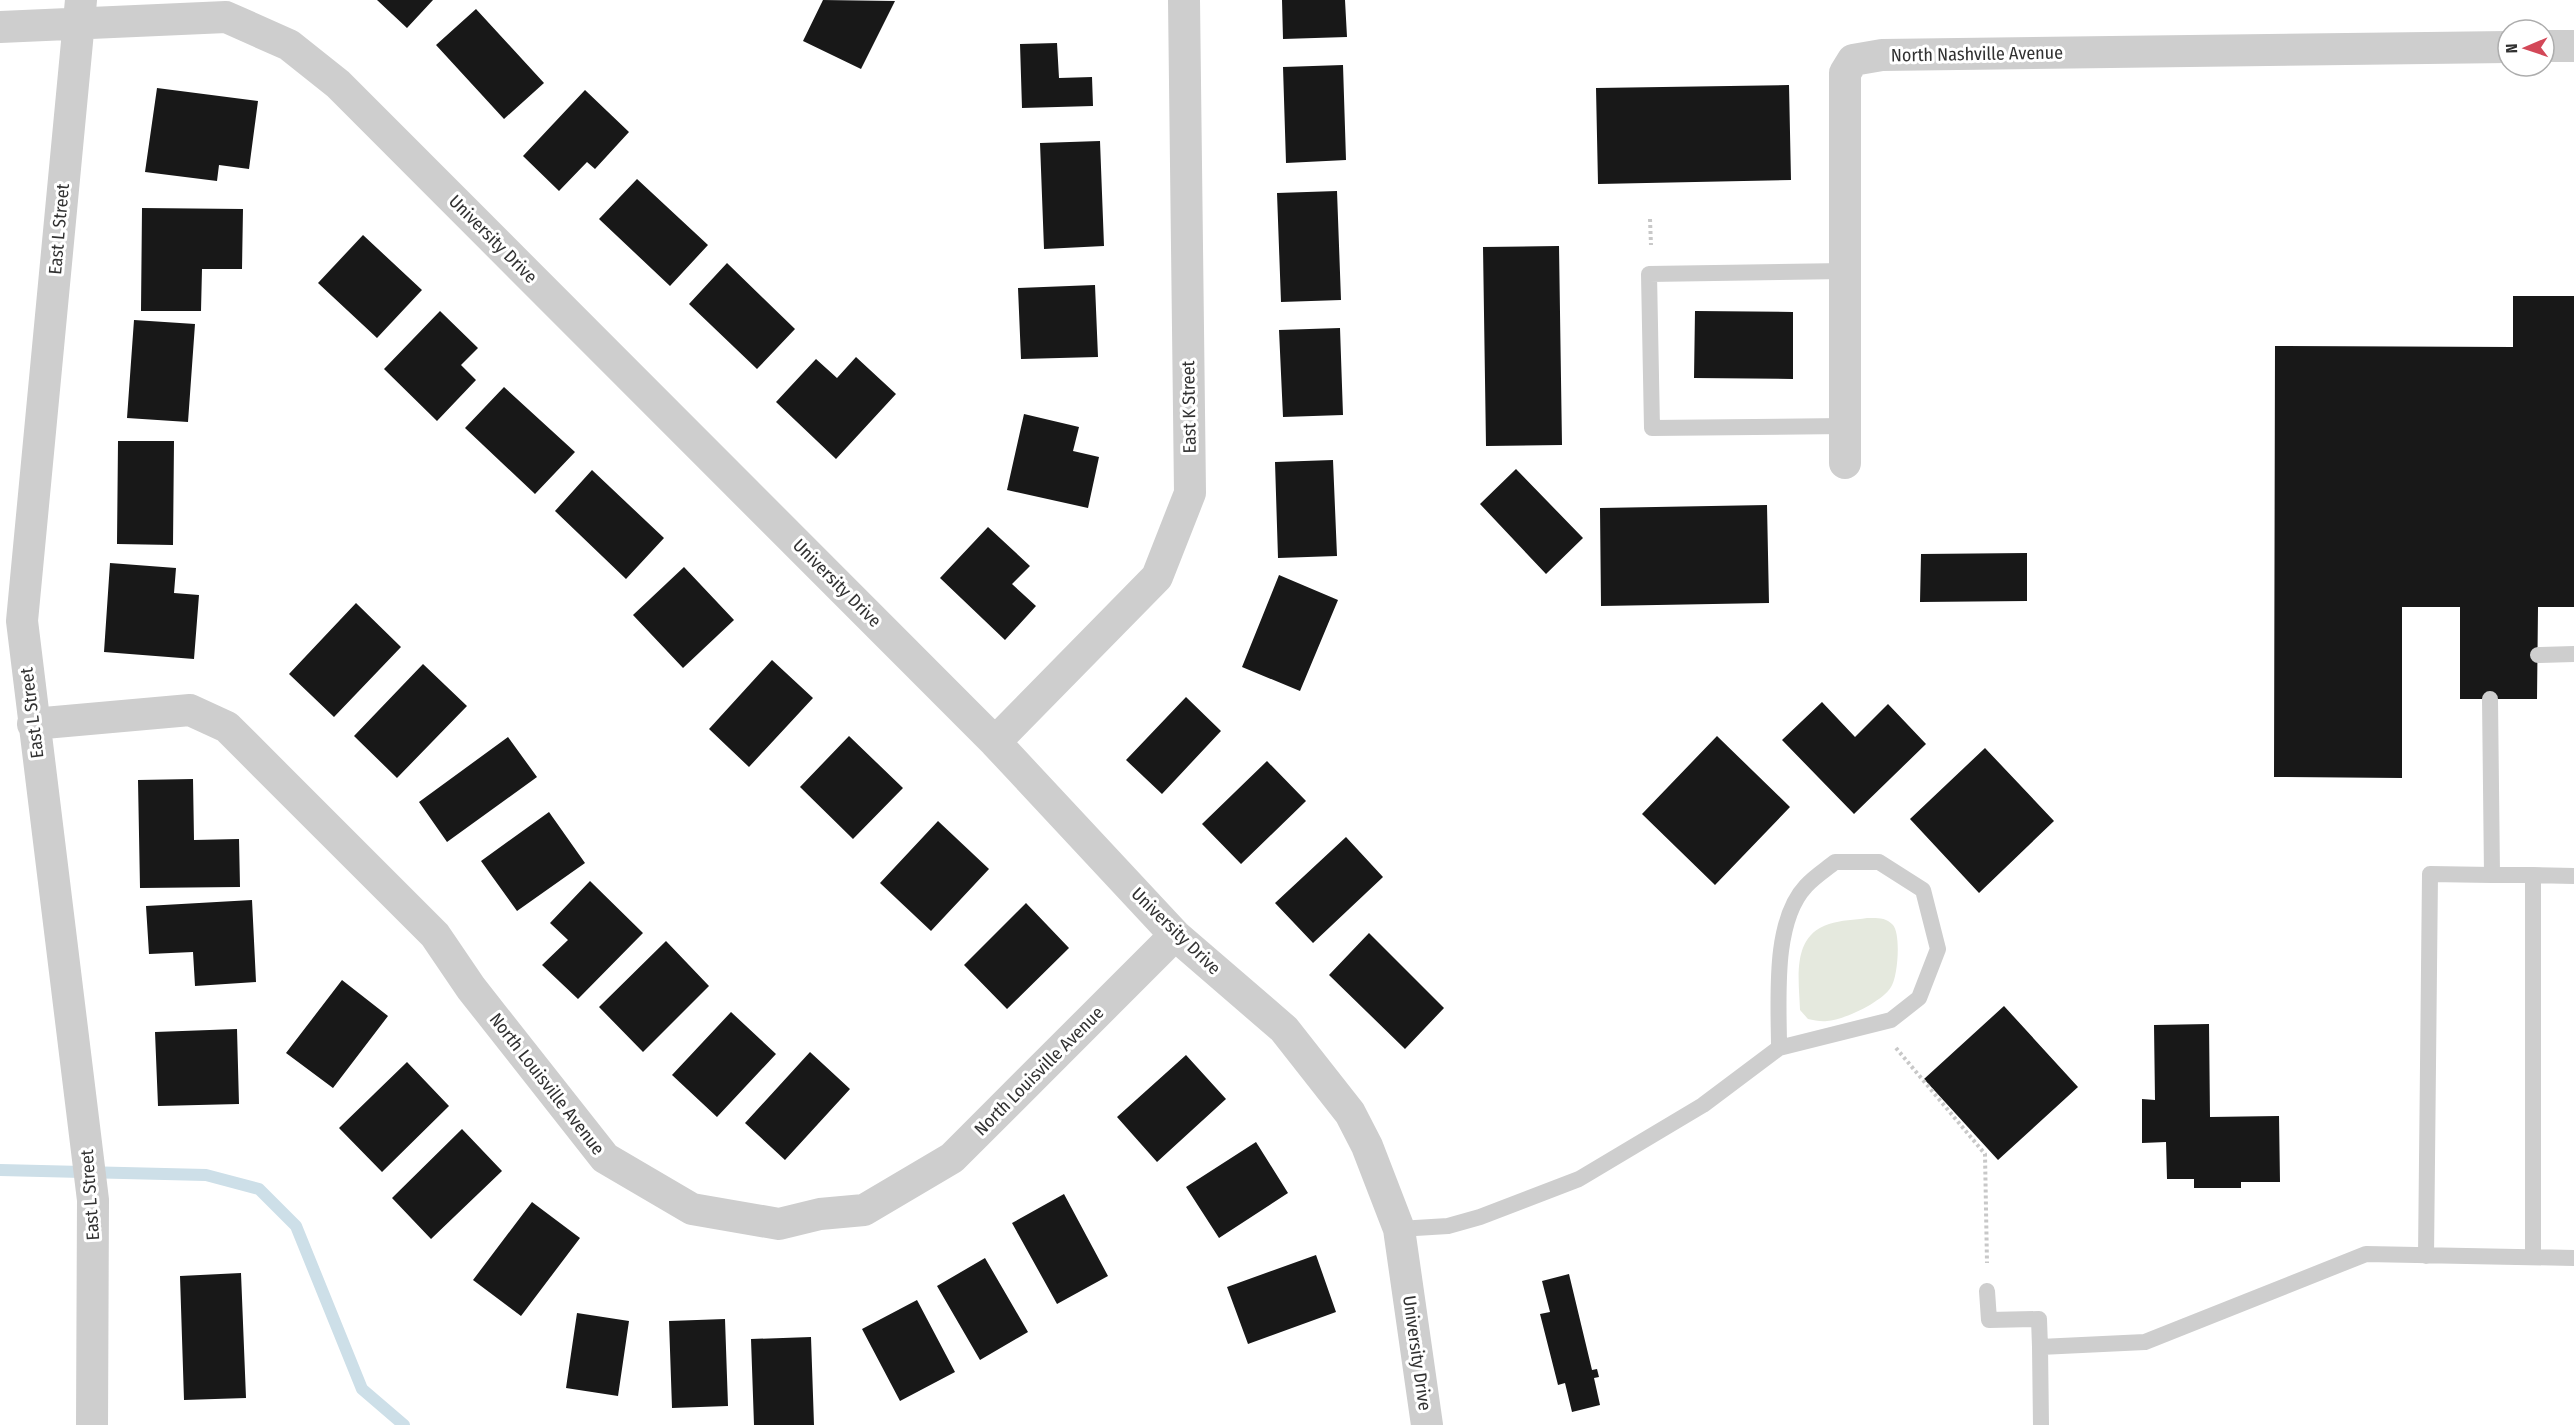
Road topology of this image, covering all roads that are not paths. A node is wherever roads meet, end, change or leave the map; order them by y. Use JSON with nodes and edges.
{"nodes":[{"id":1,"x":1184,"y":0,"type":"edge"},
{"id":2,"x":80,"y":12,"type":"edge"},
{"id":3,"x":0,"y":27,"type":"edge"},
{"id":4,"x":2496,"y":46,"type":"edge"},
{"id":5,"x":2556,"y":46,"type":"edge"},
{"id":6,"x":2574,"y":46,"type":"edge"},
{"id":7,"x":1845,"y":271,"type":"junction"},
{"id":8,"x":1845,"y":426,"type":"junction"},
{"id":9,"x":1845,"y":463,"type":"dead end"},
{"id":10,"x":2574,"y":654,"type":"edge"},
{"id":11,"x":2538,"y":655,"type":"dead end"},
{"id":12,"x":2490,"y":699,"type":"dead end"},
{"id":13,"x":33,"y":724,"type":"junction"},
{"id":14,"x":995,"y":742,"type":"junction"},
{"id":15,"x":2492,"y":875,"type":"junction"},
{"id":16,"x":2533,"y":875,"type":"junction"},
{"id":17,"x":2574,"y":876,"type":"edge"},
{"id":18,"x":1175,"y":935,"type":"junction"},
{"id":19,"x":1779,"y":1048,"type":"junction"},
{"id":20,"x":1400,"y":1229,"type":"junction"},
{"id":21,"x":2426,"y":1256,"type":"junction"},
{"id":22,"x":2533,"y":1257,"type":"junction"},
{"id":23,"x":2574,"y":1257,"type":"edge"},
{"id":24,"x":1987,"y":1291,"type":"road end"},
{"id":25,"x":2040,"y":1347,"type":"junction"},
{"id":26,"x":92,"y":1425,"type":"edge"},
{"id":27,"x":1427,"y":1425,"type":"edge"},
{"id":28,"x":2041,"y":1425,"type":"edge"}],
"edges":[{"from":1,"to":14,"type":"street","name":"East K Street"},
{"from":2,"to":3,"type":"street","name":"University Drive"},
{"from":2,"to":13,"type":"street","name":"East L Street"},
{"from":2,"to":14,"type":"street","name":"University Drive"},
{"from":4,"to":7,"type":"street","name":"North Nashville Avenue"},
{"from":5,"to":6,"type":"street"},
{"from":7,"to":8,"type":"street","name":"North Nashville Avenue"},
{"from":7,"to":8,"type":"lane"},
{"from":8,"to":9,"type":"street","name":"North Nashville Avenue"},
{"from":10,"to":11,"type":"lane"},
{"from":12,"to":15,"type":"lane"},
{"from":13,"to":18,"type":"street","name":"North Louisville Avenue"},
{"from":13,"to":26,"type":"street","name":"East L Street"},
{"from":14,"to":18,"type":"street","name":"University Drive"},
{"from":15,"to":16,"type":"lane"},
{"from":15,"to":21,"type":"lane"},
{"from":16,"to":17,"type":"lane"},
{"from":16,"to":22,"type":"lane"},
{"from":18,"to":20,"type":"street","name":"University Drive"},
{"from":19,"to":19,"type":"lane"},
{"from":19,"to":20,"type":"lane"},
{"from":20,"to":27,"type":"street","name":"University Drive"},
{"from":21,"to":22,"type":"lane"},
{"from":21,"to":25,"type":"lane"},
{"from":22,"to":23,"type":"lane"},
{"from":24,"to":25,"type":"lane"},
{"from":25,"to":28,"type":"lane"}]}
